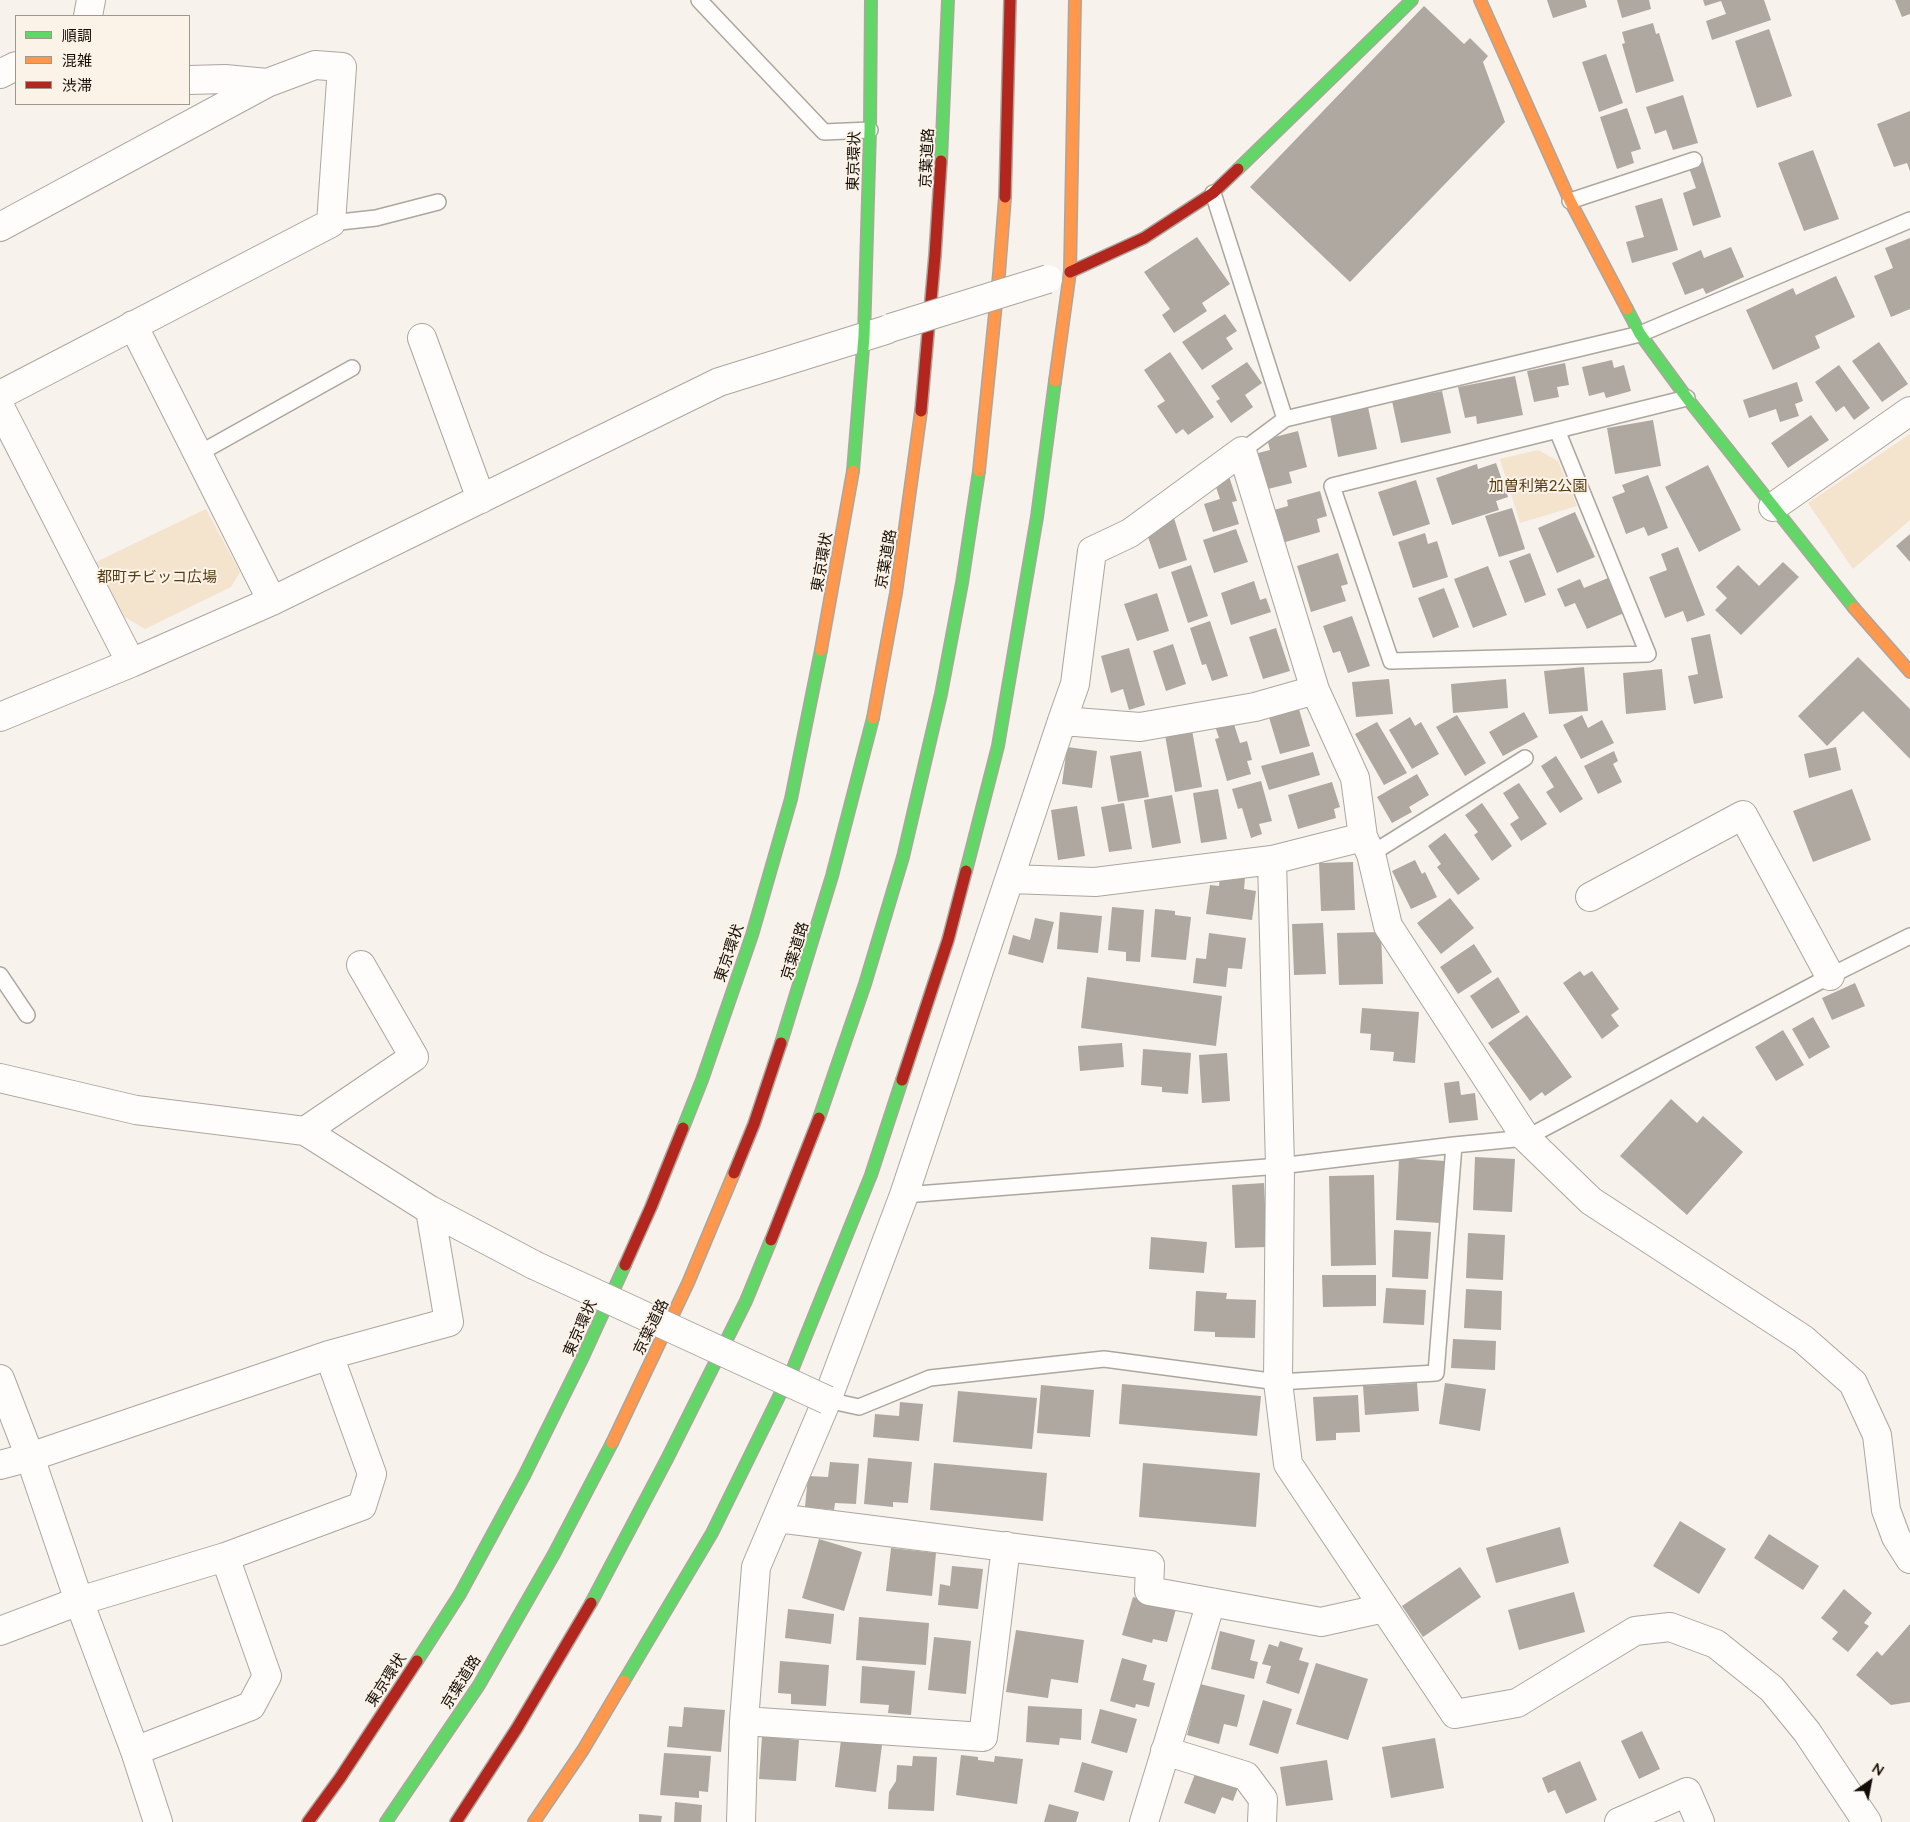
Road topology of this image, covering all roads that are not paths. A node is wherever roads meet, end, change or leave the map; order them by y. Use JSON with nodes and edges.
{"nodes":[{"id":1,"x":91,"y":0,"type":"edge"},
{"id":2,"x":699,"y":0,"type":"edge"},
{"id":3,"x":871,"y":0,"type":"edge"},
{"id":4,"x":948,"y":0,"type":"edge"},
{"id":5,"x":1010,"y":0,"type":"edge"},
{"id":6,"x":1075,"y":0,"type":"edge"},
{"id":7,"x":1412,"y":0,"type":"edge"},
{"id":8,"x":1480,"y":0,"type":"edge"},
{"id":9,"x":88,"y":15,"type":"edge"},
{"id":10,"x":0,"y":54,"type":"edge"},
{"id":11,"x":15,"y":57,"type":"edge"},
{"id":12,"x":15,"y":66,"type":"edge"},
{"id":13,"x":0,"y":74,"type":"edge"},
{"id":14,"x":190,"y":80,"type":"edge"},
{"id":15,"x":266,"y":83,"type":"junction"},
{"id":16,"x":870,"y":130,"type":"junction"},
{"id":17,"x":1694,"y":160,"type":"dead end"},
{"id":18,"x":1213,"y":193,"type":"junction"},
{"id":19,"x":438,"y":202,"type":"dead end"},
{"id":20,"x":1570,"y":202,"type":"junction"},
{"id":21,"x":1910,"y":220,"type":"edge"},
{"id":22,"x":331,"y":223,"type":"junction"},
{"id":23,"x":0,"y":227,"type":"edge"},
{"id":24,"x":1059,"y":275,"type":"junction"},
{"id":25,"x":132,"y":325,"type":"junction"},
{"id":26,"x":1640,"y":334,"type":"junction"},
{"id":27,"x":864,"y":336,"type":"junction"},
{"id":28,"x":422,"y":338,"type":"dead end"},
{"id":29,"x":352,"y":368,"type":"dead end"},
{"id":30,"x":0,"y":395,"type":"edge"},
{"id":31,"x":1687,"y":398,"type":"junction"},
{"id":32,"x":0,"y":407,"type":"edge"},
{"id":33,"x":1910,"y":411,"type":"edge"},
{"id":34,"x":1285,"y":418,"type":"junction"},
{"id":35,"x":1557,"y":430,"type":"junction"},
{"id":36,"x":1242,"y":451,"type":"junction"},
{"id":37,"x":198,"y":454,"type":"junction"},
{"id":38,"x":481,"y":499,"type":"junction"},
{"id":39,"x":1773,"y":508,"type":"junction"},
{"id":40,"x":272,"y":601,"type":"junction"},
{"id":41,"x":131,"y":663,"type":"junction"},
{"id":42,"x":1910,"y":672,"type":"edge"},
{"id":43,"x":1315,"y":690,"type":"junction"},
{"id":44,"x":0,"y":717,"type":"edge"},
{"id":45,"x":1062,"y":721,"type":"junction"},
{"id":46,"x":1525,"y":758,"type":"dead end"},
{"id":47,"x":1367,"y":845,"type":"junction"},
{"id":48,"x":1272,"y":860,"type":"junction"},
{"id":49,"x":1010,"y":879,"type":"junction"},
{"id":50,"x":1590,"y":897,"type":"dead end"},
{"id":51,"x":1910,"y":936,"type":"edge"},
{"id":52,"x":361,"y":965,"type":"dead end"},
{"id":53,"x":0,"y":975,"type":"edge"},
{"id":54,"x":1830,"y":976,"type":"junction"},
{"id":55,"x":27,"y":1015,"type":"dead end"},
{"id":56,"x":0,"y":1078,"type":"edge"},
{"id":57,"x":305,"y":1131,"type":"junction"},
{"id":58,"x":1526,"y":1138,"type":"junction"},
{"id":59,"x":1454,"y":1145,"type":"junction"},
{"id":60,"x":1280,"y":1166,"type":"junction"},
{"id":61,"x":904,"y":1195,"type":"junction"},
{"id":62,"x":430,"y":1210,"type":"junction"},
{"id":63,"x":329,"y":1354,"type":"junction"},
{"id":64,"x":0,"y":1379,"type":"edge"},
{"id":65,"x":1278,"y":1382,"type":"junction"},
{"id":66,"x":827,"y":1400,"type":"junction"},
{"id":67,"x":30,"y":1457,"type":"junction"},
{"id":68,"x":0,"y":1465,"type":"edge"},
{"id":69,"x":777,"y":1518,"type":"junction"},
{"id":70,"x":1006,"y":1546,"type":"junction"},
{"id":71,"x":225,"y":1558,"type":"junction"},
{"id":72,"x":1910,"y":1559,"type":"edge"},
{"id":73,"x":79,"y":1601,"type":"junction"},
{"id":74,"x":1211,"y":1602,"type":"junction"},
{"id":75,"x":1384,"y":1608,"type":"junction"},
{"id":76,"x":0,"y":1631,"type":"edge"},
{"id":77,"x":744,"y":1721,"type":"junction"},
{"id":78,"x":135,"y":1751,"type":"junction"},
{"id":79,"x":1165,"y":1751,"type":"junction"},
{"id":80,"x":158,"y":1822,"type":"edge"},
{"id":81,"x":308,"y":1822,"type":"edge"},
{"id":82,"x":386,"y":1822,"type":"edge"},
{"id":83,"x":456,"y":1822,"type":"edge"},
{"id":84,"x":534,"y":1822,"type":"edge"},
{"id":85,"x":741,"y":1822,"type":"edge"},
{"id":86,"x":1144,"y":1822,"type":"edge"},
{"id":87,"x":1262,"y":1822,"type":"edge"},
{"id":88,"x":1619,"y":1822,"type":"edge"},
{"id":89,"x":1700,"y":1822,"type":"edge"},
{"id":90,"x":1867,"y":1822,"type":"edge"}],
"edges":[{"from":1,"to":9,"type":"street"},
{"from":2,"to":16,"type":"lane"},
{"from":3,"to":16,"type":"main road","name":"東京環状"},
{"from":4,"to":82,"type":"main road","name":"京葉道路"},
{"from":5,"to":83,"type":"main road"},
{"from":6,"to":24,"type":"main road"},
{"from":7,"to":18,"type":"main road"},
{"from":8,"to":20,"type":"main road"},
{"from":10,"to":11,"type":"street"},
{"from":12,"to":13,"type":"street"},
{"from":14,"to":15,"type":"street"},
{"from":15,"to":22,"type":"street"},
{"from":15,"to":23,"type":"street"},
{"from":16,"to":27,"type":"main road","name":"東京環状"},
{"from":17,"to":20,"type":"lane"},
{"from":18,"to":24,"type":"main road"},
{"from":18,"to":34,"type":"lane"},
{"from":19,"to":22,"type":"lane"},
{"from":20,"to":26,"type":"main road"},
{"from":21,"to":26,"type":"lane"},
{"from":22,"to":25,"type":"street"},
{"from":24,"to":27,"type":"street","bridge":true},
{"from":24,"to":84,"type":"main road"},
{"from":25,"to":30,"type":"street"},
{"from":25,"to":37,"type":"street"},
{"from":26,"to":31,"type":"main road"},
{"from":26,"to":34,"type":"lane"},
{"from":27,"to":38,"type":"street"},
{"from":27,"to":81,"type":"main road","name":"東京環状"},
{"from":28,"to":38,"type":"street"},
{"from":29,"to":37,"type":"lane"},
{"from":31,"to":35,"type":"lane"},
{"from":31,"to":39,"type":"main road"},
{"from":32,"to":41,"type":"street"},
{"from":33,"to":39,"type":"street"},
{"from":34,"to":36,"type":"lane"},
{"from":35,"to":35,"type":"lane"},
{"from":36,"to":43,"type":"street"},
{"from":36,"to":45,"type":"street"},
{"from":37,"to":40,"type":"street"},
{"from":38,"to":40,"type":"street"},
{"from":39,"to":42,"type":"main road"},
{"from":40,"to":41,"type":"street"},
{"from":41,"to":44,"type":"street"},
{"from":43,"to":45,"type":"street"},
{"from":43,"to":47,"type":"street"},
{"from":45,"to":49,"type":"street"},
{"from":46,"to":47,"type":"lane"},
{"from":47,"to":48,"type":"street"},
{"from":47,"to":58,"type":"street"},
{"from":48,"to":49,"type":"street"},
{"from":48,"to":60,"type":"street"},
{"from":49,"to":61,"type":"street"},
{"from":50,"to":54,"type":"street"},
{"from":51,"to":54,"type":"lane"},
{"from":52,"to":57,"type":"street"},
{"from":53,"to":55,"type":"lane"},
{"from":54,"to":58,"type":"lane"},
{"from":56,"to":57,"type":"street"},
{"from":57,"to":62,"type":"street"},
{"from":58,"to":59,"type":"lane"},
{"from":58,"to":72,"type":"street"},
{"from":59,"to":60,"type":"lane"},
{"from":59,"to":65,"type":"lane"},
{"from":60,"to":61,"type":"lane"},
{"from":60,"to":65,"type":"street"},
{"from":61,"to":66,"type":"street"},
{"from":62,"to":63,"type":"street"},
{"from":62,"to":66,"type":"street","bridge":true},
{"from":63,"to":67,"type":"street"},
{"from":63,"to":71,"type":"street"},
{"from":64,"to":67,"type":"street"},
{"from":65,"to":66,"type":"lane"},
{"from":65,"to":75,"type":"street"},
{"from":66,"to":69,"type":"street"},
{"from":67,"to":68,"type":"street"},
{"from":67,"to":73,"type":"street"},
{"from":69,"to":70,"type":"street"},
{"from":69,"to":77,"type":"street"},
{"from":70,"to":74,"type":"street"},
{"from":70,"to":77,"type":"street"},
{"from":71,"to":73,"type":"street"},
{"from":71,"to":78,"type":"street"},
{"from":73,"to":76,"type":"street"},
{"from":73,"to":78,"type":"street"},
{"from":74,"to":75,"type":"street"},
{"from":74,"to":79,"type":"street"},
{"from":75,"to":90,"type":"street"},
{"from":77,"to":85,"type":"street"},
{"from":78,"to":80,"type":"street"},
{"from":79,"to":86,"type":"street"},
{"from":79,"to":87,"type":"street"},
{"from":88,"to":89,"type":"street"}]}
